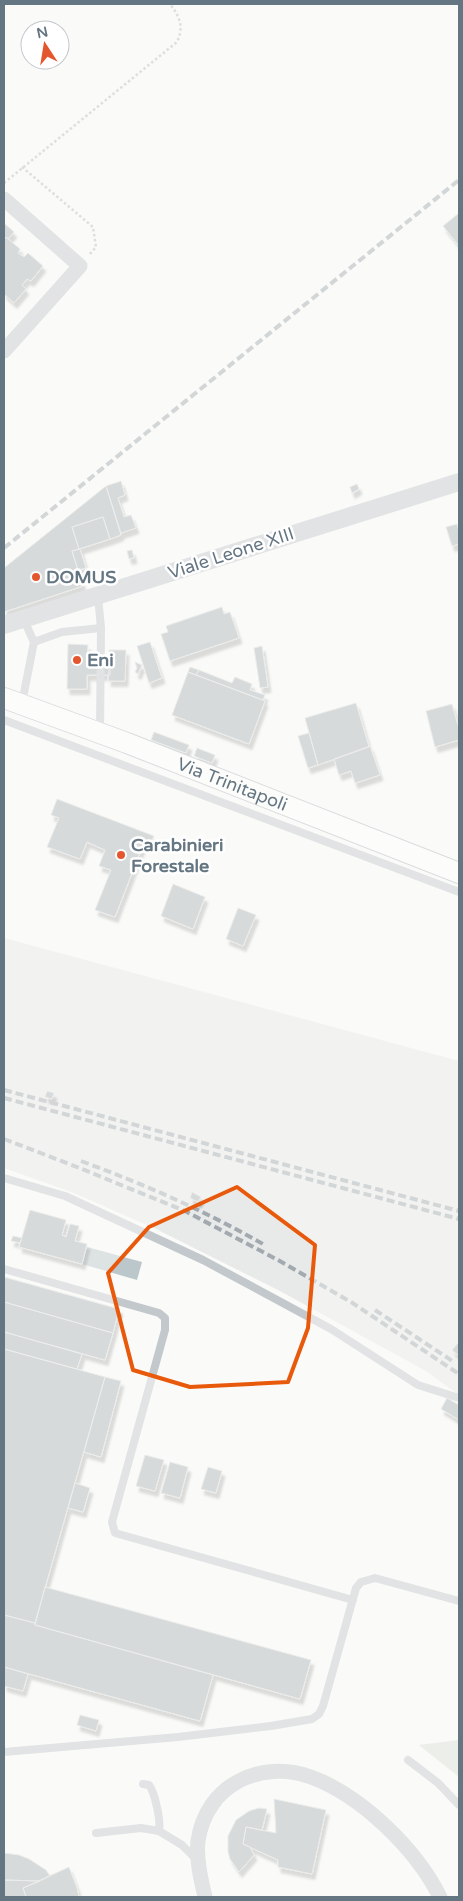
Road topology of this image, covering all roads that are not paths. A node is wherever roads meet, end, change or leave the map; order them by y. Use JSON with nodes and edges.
{"nodes":[{"id":1,"x":4,"y":199,"type":"edge"},
{"id":2,"x":4,"y":352,"type":"edge"},
{"id":3,"x":459,"y":482,"type":"edge"},
{"id":4,"x":98,"y":595,"type":"junction"},
{"id":5,"x":23,"y":618,"type":"junction"},
{"id":6,"x":4,"y":625,"type":"edge"},
{"id":7,"x":101,"y":628,"type":"junction"},
{"id":8,"x":34,"y":642,"type":"junction"},
{"id":9,"x":13,"y":701,"type":"edge"},
{"id":10,"x":4,"y":720,"type":"edge"},
{"id":11,"x":41,"y":723,"type":"junction"},
{"id":12,"x":100,"y":734,"type":"junction"},
{"id":13,"x":124,"y":754,"type":"junction"},
{"id":14,"x":395,"y":858,"type":"junction"},
{"id":15,"x":459,"y":873,"type":"edge"},
{"id":16,"x":459,"y":892,"type":"edge"},
{"id":17,"x":4,"y":1178,"type":"edge"},
{"id":18,"x":4,"y":1269,"type":"edge"},
{"id":19,"x":459,"y":1398,"type":"edge"},
{"id":20,"x":353,"y":1600,"type":"junction"},
{"id":21,"x":459,"y":1601,"type":"edge"},
{"id":22,"x":4,"y":1752,"type":"edge"},
{"id":23,"x":408,"y":1760,"type":"dead end"},
{"id":24,"x":143,"y":1784,"type":"dead end"},
{"id":25,"x":459,"y":1805,"type":"edge"},
{"id":26,"x":159,"y":1831,"type":"junction"},
{"id":27,"x":96,"y":1833,"type":"dead end"},
{"id":28,"x":198,"y":1867,"type":"junction"},
{"id":29,"x":205,"y":1897,"type":"edge"},
{"id":30,"x":440,"y":1897,"type":"edge"}],
"edges":[{"from":1,"to":2,"type":"street"},
{"from":3,"to":4,"type":"street","name":"Viale Leone XIII"},
{"from":4,"to":5,"type":"street","name":"Viale Leone XIII"},
{"from":4,"to":7,"type":"lane"},
{"from":5,"to":6,"type":"street","name":"Viale Leone XIII"},
{"from":5,"to":8,"type":"lane"},
{"from":7,"to":8,"type":"lane"},
{"from":7,"to":12,"type":"lane"},
{"from":8,"to":9,"type":"lane"},
{"from":9,"to":11,"type":"main road","name":"Via Trinitapoli"},
{"from":10,"to":11,"type":"lane"},
{"from":11,"to":12,"type":"main road","name":"Via Trinitapoli"},
{"from":11,"to":13,"type":"lane"},
{"from":12,"to":13,"type":"main road","name":"Via Trinitapoli"},
{"from":13,"to":14,"type":"main road","name":"Via Trinitapoli"},
{"from":14,"to":15,"type":"main road","name":"Via Trinitapoli"},
{"from":14,"to":16,"type":"lane"},
{"from":17,"to":19,"type":"lane"},
{"from":18,"to":20,"type":"lane"},
{"from":20,"to":21,"type":"lane"},
{"from":20,"to":22,"type":"lane"},
{"from":23,"to":25,"type":"lane"},
{"from":24,"to":26,"type":"lane"},
{"from":26,"to":27,"type":"lane"},
{"from":26,"to":28,"type":"lane"},
{"from":28,"to":29,"type":"street"},
{"from":28,"to":30,"type":"street"}]}
